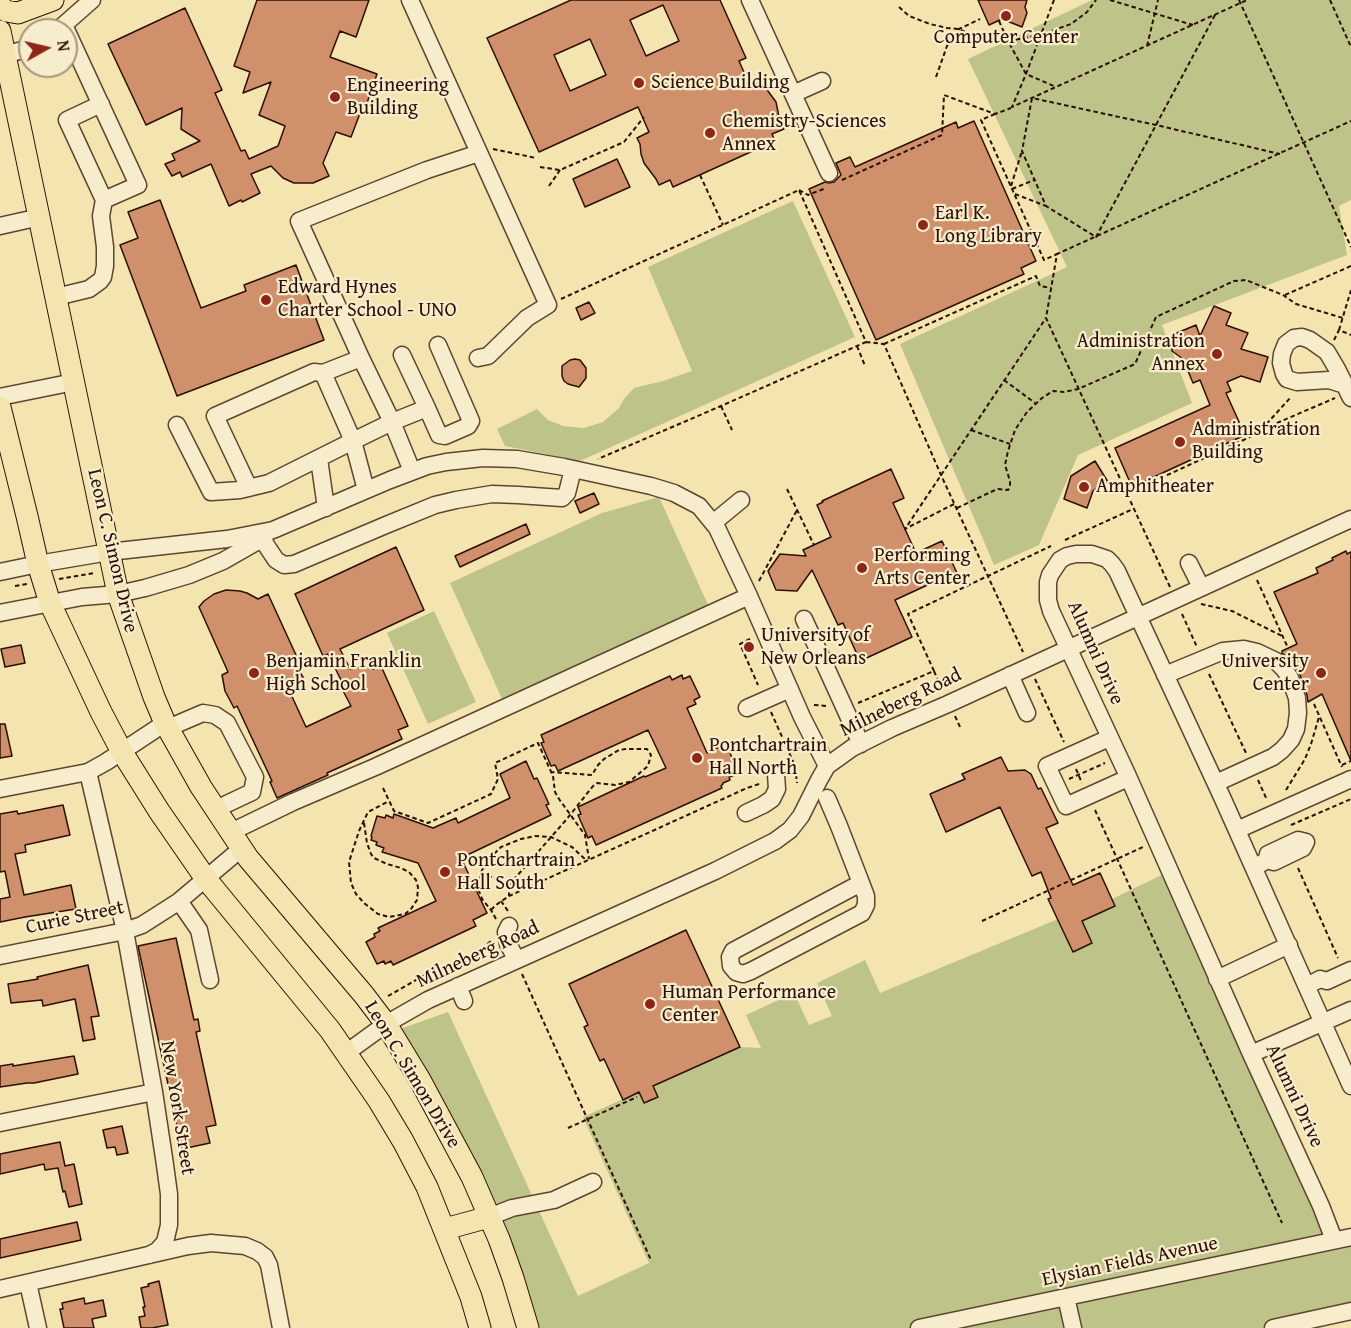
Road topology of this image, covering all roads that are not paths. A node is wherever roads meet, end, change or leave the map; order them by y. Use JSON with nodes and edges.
{"nodes":[{"id":1,"x":53,"y":0,"type":"edge"},
{"id":2,"x":92,"y":0,"type":"edge"},
{"id":3,"x":410,"y":0,"type":"edge"},
{"id":4,"x":750,"y":0,"type":"edge"},
{"id":5,"x":0,"y":6,"type":"edge"},
{"id":6,"x":71,"y":18,"type":"edge"},
{"id":7,"x":0,"y":31,"type":"edge"},
{"id":8,"x":18,"y":51,"type":"edge"},
{"id":9,"x":3,"y":55,"type":"edge"},
{"id":10,"x":78,"y":60,"type":"edge"},
{"id":11,"x":822,"y":81,"type":"dead end"},
{"id":12,"x":793,"y":94,"type":"junction"},
{"id":13,"x":101,"y":104,"type":"junction"},
{"id":14,"x":477,"y":149,"type":"junction"},
{"id":15,"x":832,"y":180,"type":"road end"},
{"id":16,"x":104,"y":200,"type":"junction"},
{"id":17,"x":40,"y":218,"type":"junction"},
{"id":18,"x":0,"y":226,"type":"edge"},
{"id":19,"x":56,"y":297,"type":"junction"},
{"id":20,"x":438,"y":345,"type":"dead end"},
{"id":21,"x":402,"y":355,"type":"dead end"},
{"id":22,"x":361,"y":358,"type":"junction"},
{"id":23,"x":478,"y":358,"type":"dead end"},
{"id":24,"x":323,"y":373,"type":"junction"},
{"id":25,"x":74,"y":382,"type":"junction"},
{"id":26,"x":1348,"y":392,"type":"edge"},
{"id":27,"x":0,"y":398,"type":"edge"},
{"id":28,"x":0,"y":407,"type":"edge"},
{"id":29,"x":427,"y":408,"type":"junction"},
{"id":30,"x":392,"y":422,"type":"junction"},
{"id":31,"x":177,"y":425,"type":"dead end"},
{"id":32,"x":353,"y":441,"type":"junction"},
{"id":33,"x":319,"y":459,"type":"junction"},
{"id":34,"x":573,"y":469,"type":"junction"},
{"id":35,"x":412,"y":471,"type":"junction"},
{"id":36,"x":249,"y":488,"type":"junction"},
{"id":37,"x":366,"y":490,"type":"junction"},
{"id":38,"x":741,"y":500,"type":"dead end"},
{"id":39,"x":326,"y":508,"type":"junction"},
{"id":40,"x":1351,"y":519,"type":"edge"},
{"id":41,"x":293,"y":522,"type":"junction"},
{"id":42,"x":713,"y":523,"type":"junction"},
{"id":43,"x":262,"y":539,"type":"junction"},
{"id":44,"x":109,"y":552,"type":"junction"},
{"id":45,"x":1189,"y":563,"type":"dead end"},
{"id":46,"x":38,"y":564,"type":"junction"},
{"id":47,"x":0,"y":572,"type":"edge"},
{"id":48,"x":1201,"y":588,"type":"junction"},
{"id":49,"x":118,"y":594,"type":"junction"},
{"id":50,"x":749,"y":596,"type":"junction"},
{"id":51,"x":50,"y":603,"type":"junction"},
{"id":52,"x":0,"y":613,"type":"edge"},
{"id":53,"x":1137,"y":617,"type":"junction"},
{"id":54,"x":804,"y":619,"type":"dead end"},
{"id":55,"x":1068,"y":648,"type":"junction"},
{"id":56,"x":1010,"y":675,"type":"junction"},
{"id":57,"x":1165,"y":675,"type":"junction"},
{"id":58,"x":790,"y":689,"type":"junction"},
{"id":59,"x":747,"y":708,"type":"dead end"},
{"id":60,"x":1027,"y":713,"type":"dead end"},
{"id":61,"x":167,"y":726,"type":"junction"},
{"id":62,"x":1109,"y":738,"type":"junction"},
{"id":63,"x":861,"y":744,"type":"junction"},
{"id":64,"x":122,"y":752,"type":"junction"},
{"id":65,"x":827,"y":766,"type":"junction"},
{"id":66,"x":88,"y":772,"type":"junction"},
{"id":67,"x":1347,"y":774,"type":"edge"},
{"id":68,"x":777,"y":778,"type":"road end"},
{"id":69,"x":1128,"y":778,"type":"junction"},
{"id":70,"x":1216,"y":783,"type":"junction"},
{"id":71,"x":0,"y":789,"type":"edge"},
{"id":72,"x":828,"y":796,"type":"junction"},
{"id":73,"x":216,"y":809,"type":"junction"},
{"id":74,"x":746,"y":813,"type":"dead end"},
{"id":75,"x":1237,"y":830,"type":"junction"},
{"id":76,"x":237,"y":840,"type":"junction"},
{"id":77,"x":1291,"y":853,"type":"road end"},
{"id":78,"x":1261,"y":864,"type":"junction"},
{"id":79,"x":206,"y":879,"type":"junction"},
{"id":80,"x":861,"y":883,"type":"junction"},
{"id":81,"x":179,"y":901,"type":"junction"},
{"id":82,"x":506,"y":922,"type":"road end"},
{"id":83,"x":125,"y":931,"type":"junction"},
{"id":84,"x":1289,"y":945,"type":"junction"},
{"id":85,"x":0,"y":956,"type":"edge"},
{"id":86,"x":1348,"y":964,"type":"edge"},
{"id":87,"x":519,"y":967,"type":"junction"},
{"id":88,"x":1217,"y":979,"type":"junction"},
{"id":89,"x":210,"y":980,"type":"dead end"},
{"id":90,"x":1313,"y":983,"type":"junction"},
{"id":91,"x":1351,"y":1010,"type":"edge"},
{"id":92,"x":1323,"y":1022,"type":"junction"},
{"id":93,"x":386,"y":1024,"type":"junction"},
{"id":94,"x":346,"y":1053,"type":"junction"},
{"id":95,"x":1251,"y":1054,"type":"junction"},
{"id":96,"x":1351,"y":1086,"type":"edge"},
{"id":97,"x":154,"y":1092,"type":"junction"},
{"id":98,"x":0,"y":1123,"type":"edge"},
{"id":99,"x":592,"y":1182,"type":"dead end"},
{"id":100,"x":489,"y":1216,"type":"junction"},
{"id":101,"x":445,"y":1229,"type":"junction"},
{"id":102,"x":1351,"y":1237,"type":"edge"},
{"id":103,"x":1334,"y":1240,"type":"junction"},
{"id":104,"x":149,"y":1256,"type":"junction"},
{"id":105,"x":28,"y":1283,"type":"junction"},
{"id":106,"x":0,"y":1289,"type":"edge"},
{"id":107,"x":1066,"y":1297,"type":"junction"},
{"id":108,"x":1351,"y":1311,"type":"edge"},
{"id":109,"x":38,"y":1328,"type":"edge"},
{"id":110,"x":281,"y":1328,"type":"edge"},
{"id":111,"x":480,"y":1328,"type":"edge"},
{"id":112,"x":528,"y":1328,"type":"edge"},
{"id":113,"x":919,"y":1328,"type":"edge"},
{"id":114,"x":1073,"y":1328,"type":"edge"},
{"id":115,"x":1273,"y":1328,"type":"edge"}],
"edges":[{"from":1,"to":5,"type":"main road"},
{"from":2,"to":6,"type":"street"},
{"from":3,"to":14,"type":"street"},
{"from":4,"to":12,"type":"street"},
{"from":7,"to":9,"type":"main road","name":"Leon C. Simon Drive"},
{"from":8,"to":9,"type":"street"},
{"from":9,"to":17,"type":"main road","name":"Leon C. Simon Drive"},
{"from":10,"to":13,"type":"street"},
{"from":11,"to":12,"type":"street"},
{"from":12,"to":15,"type":"street"},
{"from":13,"to":16,"type":"street"},
{"from":13,"to":16,"type":"street"},
{"from":14,"to":22,"type":"street"},
{"from":14,"to":23,"type":"street"},
{"from":16,"to":19,"type":"street"},
{"from":17,"to":18,"type":"street"},
{"from":17,"to":19,"type":"main road","name":"Leon C. Simon Drive"},
{"from":19,"to":25,"type":"main road","name":"Leon C. Simon Drive"},
{"from":20,"to":29,"type":"street"},
{"from":21,"to":29,"type":"street"},
{"from":22,"to":24,"type":"street"},
{"from":22,"to":30,"type":"street"},
{"from":24,"to":32,"type":"street"},
{"from":24,"to":36,"type":"street"},
{"from":25,"to":27,"type":"street"},
{"from":25,"to":44,"type":"main road","name":"Leon C. Simon Drive"},
{"from":26,"to":26,"type":"street"},
{"from":28,"to":46,"type":"main road","name":"Leon C. Simon Drive"},
{"from":29,"to":30,"type":"street"},
{"from":30,"to":32,"type":"street"},
{"from":30,"to":35,"type":"street"},
{"from":31,"to":36,"type":"street"},
{"from":32,"to":33,"type":"street"},
{"from":32,"to":37,"type":"street"},
{"from":33,"to":36,"type":"street"},
{"from":33,"to":39,"type":"street"},
{"from":34,"to":35,"type":"street"},
{"from":34,"to":42,"type":"street"},
{"from":34,"to":43,"type":"street"},
{"from":35,"to":37,"type":"street"},
{"from":37,"to":39,"type":"street"},
{"from":38,"to":42,"type":"street"},
{"from":39,"to":41,"type":"street"},
{"from":40,"to":48,"type":"street","name":"Milneberg Road"},
{"from":41,"to":43,"type":"street"},
{"from":41,"to":44,"type":"street"},
{"from":42,"to":50,"type":"street"},
{"from":43,"to":49,"type":"street"},
{"from":44,"to":46,"type":"street"},
{"from":44,"to":49,"type":"main road","name":"Leon C. Simon Drive"},
{"from":45,"to":48,"type":"street"},
{"from":46,"to":47,"type":"street"},
{"from":46,"to":51,"type":"main road","name":"Leon C. Simon Drive"},
{"from":48,"to":53,"type":"street","name":"Milneberg Road"},
{"from":49,"to":51,"type":"street"},
{"from":49,"to":61,"type":"main road","name":"Leon C. Simon Drive"},
{"from":50,"to":58,"type":"street"},
{"from":50,"to":76,"type":"street","name":"Curie Street"},
{"from":51,"to":52,"type":"street"},
{"from":51,"to":64,"type":"main road","name":"Leon C. Simon Drive"},
{"from":53,"to":55,"type":"street","name":"Milneberg Road"},
{"from":53,"to":55,"type":"street","name":"Alumni Drive"},
{"from":53,"to":57,"type":"street","name":"Alumni Drive"},
{"from":54,"to":63,"type":"street"},
{"from":55,"to":56,"type":"street","name":"Milneberg Road"},
{"from":55,"to":62,"type":"street","name":"Alumni Drive"},
{"from":56,"to":60,"type":"street"},
{"from":56,"to":63,"type":"street","name":"Milneberg Road"},
{"from":57,"to":70,"type":"street","name":"Alumni Drive"},
{"from":57,"to":70,"type":"street"},
{"from":58,"to":59,"type":"street"},
{"from":58,"to":65,"type":"street"},
{"from":61,"to":64,"type":"street"},
{"from":61,"to":73,"type":"main road","name":"Leon C. Simon Drive"},
{"from":61,"to":73,"type":"street"},
{"from":62,"to":69,"type":"street","name":"Alumni Drive"},
{"from":62,"to":69,"type":"street"},
{"from":63,"to":65,"type":"street","name":"Milneberg Road"},
{"from":64,"to":66,"type":"street"},
{"from":64,"to":79,"type":"main road","name":"Leon C. Simon Drive"},
{"from":65,"to":72,"type":"street","name":"Milneberg Road"},
{"from":66,"to":71,"type":"street"},
{"from":66,"to":83,"type":"street","name":"New York Street"},
{"from":67,"to":75,"type":"street"},
{"from":68,"to":74,"type":"street"},
{"from":69,"to":88,"type":"street","name":"Alumni Drive"},
{"from":70,"to":75,"type":"street","name":"Alumni Drive"},
{"from":72,"to":80,"type":"street"},
{"from":72,"to":87,"type":"street","name":"Milneberg Road"},
{"from":73,"to":76,"type":"main road","name":"Leon C. Simon Drive"},
{"from":75,"to":78,"type":"street","name":"Alumni Drive"},
{"from":76,"to":79,"type":"street","name":"Curie Street"},
{"from":76,"to":93,"type":"main road","name":"Leon C. Simon Drive"},
{"from":77,"to":78,"type":"street"},
{"from":78,"to":84,"type":"street","name":"Alumni Drive"},
{"from":79,"to":81,"type":"street","name":"Curie Street"},
{"from":79,"to":94,"type":"main road","name":"Leon C. Simon Drive"},
{"from":80,"to":80,"type":"street"},
{"from":81,"to":83,"type":"street","name":"Curie Street"},
{"from":81,"to":89,"type":"street"},
{"from":82,"to":87,"type":"street"},
{"from":83,"to":85,"type":"street","name":"Curie Street"},
{"from":83,"to":97,"type":"street","name":"New York Street"},
{"from":84,"to":88,"type":"street"},
{"from":84,"to":90,"type":"street","name":"Alumni Drive"},
{"from":86,"to":90,"type":"street"},
{"from":87,"to":93,"type":"street","name":"Milneberg Road"},
{"from":88,"to":95,"type":"street","name":"Alumni Drive"},
{"from":90,"to":92,"type":"street","name":"Alumni Drive"},
{"from":91,"to":92,"type":"street"},
{"from":92,"to":95,"type":"street"},
{"from":92,"to":96,"type":"street","name":"Alumni Drive"},
{"from":93,"to":94,"type":"street","name":"Milneberg Road"},
{"from":93,"to":100,"type":"main road","name":"Leon C. Simon Drive"},
{"from":94,"to":101,"type":"main road","name":"Leon C. Simon Drive"},
{"from":95,"to":103,"type":"street","name":"Alumni Drive"},
{"from":97,"to":98,"type":"street"},
{"from":97,"to":104,"type":"street","name":"New York Street"},
{"from":99,"to":100,"type":"street"},
{"from":100,"to":101,"type":"main road"},
{"from":100,"to":112,"type":"main road","name":"Leon C. Simon Drive"},
{"from":101,"to":111,"type":"main road","name":"Leon C. Simon Drive"},
{"from":102,"to":103,"type":"street","name":"Elysian Fields Avenue"},
{"from":103,"to":107,"type":"street","name":"Elysian Fields Avenue"},
{"from":104,"to":105,"type":"street"},
{"from":104,"to":110,"type":"street"},
{"from":105,"to":106,"type":"street"},
{"from":105,"to":109,"type":"street"},
{"from":107,"to":113,"type":"street","name":"Elysian Fields Avenue"},
{"from":107,"to":114,"type":"street"},
{"from":108,"to":115,"type":"street"}]}
